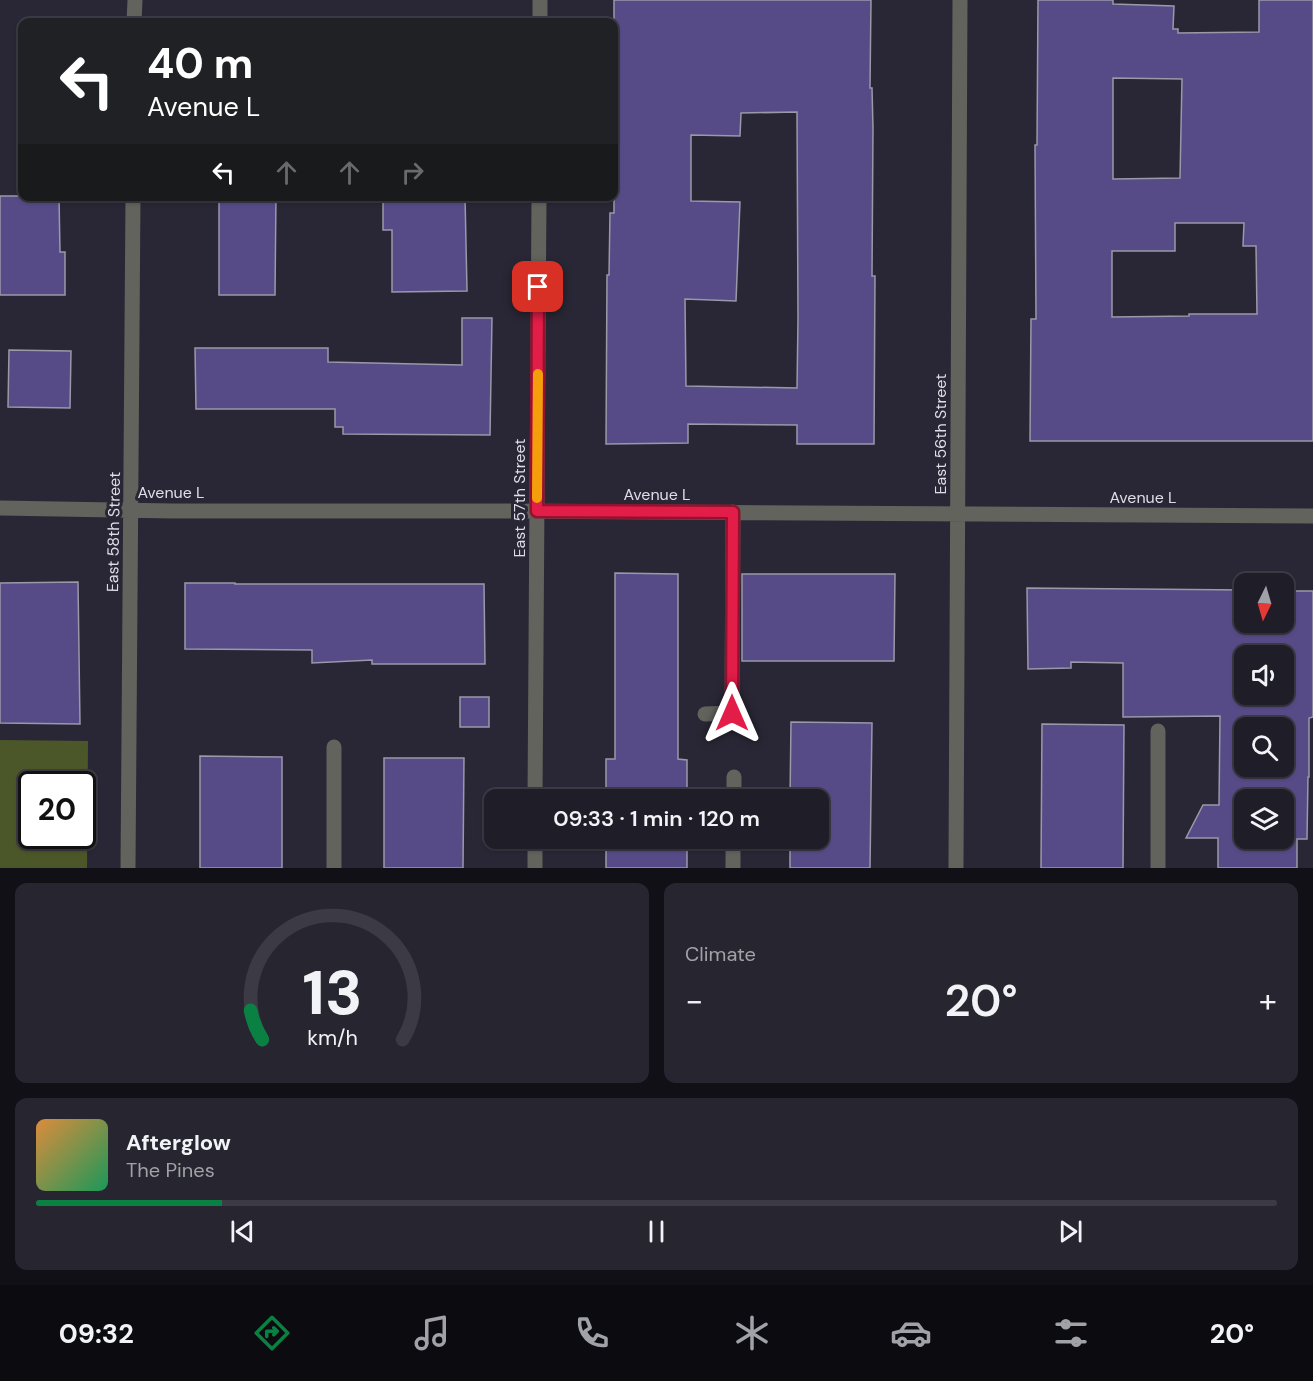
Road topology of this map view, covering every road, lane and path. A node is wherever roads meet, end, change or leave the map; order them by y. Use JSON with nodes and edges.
{"nodes":[{"id":1,"x":135,"y":0,"type":"edge"},
{"id":2,"x":540,"y":0,"type":"edge"},
{"id":3,"x":960,"y":0,"type":"edge"},
{"id":4,"x":135,"y":18,"type":"edge"},
{"id":5,"x":540,"y":18,"type":"edge"},
{"id":6,"x":133,"y":201,"type":"edge"},
{"id":7,"x":539,"y":201,"type":"edge"},
{"id":8,"x":0,"y":508,"type":"edge"},
{"id":9,"x":131,"y":510,"type":"junction"},
{"id":10,"x":537,"y":511,"type":"junction"},
{"id":11,"x":733,"y":512,"type":"junction"},
{"id":12,"x":957,"y":514,"type":"junction"},
{"id":13,"x":1313,"y":516,"type":"edge"},
{"id":14,"x":705,"y":714,"type":"dead end"},
{"id":15,"x":1158,"y":731,"type":"dead end"},
{"id":16,"x":334,"y":747,"type":"dead end"},
{"id":17,"x":734,"y":777,"type":"dead end"},
{"id":18,"x":535,"y":789,"type":"edge"},
{"id":19,"x":734,"y":789,"type":"edge"},
{"id":20,"x":535,"y":849,"type":"edge"},
{"id":21,"x":734,"y":849,"type":"edge"},
{"id":22,"x":128,"y":868,"type":"edge"},
{"id":23,"x":334,"y":868,"type":"edge"},
{"id":24,"x":535,"y":868,"type":"edge"},
{"id":25,"x":733,"y":868,"type":"edge"},
{"id":26,"x":956,"y":868,"type":"edge"},
{"id":27,"x":1158,"y":868,"type":"edge"}],
"edges":[{"from":1,"to":4,"type":"street"},
{"from":2,"to":5,"type":"street"},
{"from":3,"to":12,"type":"street","name":"East 56th Street"},
{"from":6,"to":9,"type":"street","name":"East 58th Street"},
{"from":7,"to":10,"type":"street","name":"East 57th Street"},
{"from":8,"to":9,"type":"street","name":"Avenue L"},
{"from":9,"to":10,"type":"street","name":"Avenue L"},
{"from":9,"to":22,"type":"street","name":"East 58th Street"},
{"from":10,"to":11,"type":"street","name":"Avenue L"},
{"from":10,"to":18,"type":"street","name":"East 57th Street"},
{"from":11,"to":12,"type":"street","name":"Avenue L"},
{"from":11,"to":14,"type":"street"},
{"from":12,"to":13,"type":"street","name":"Avenue L"},
{"from":12,"to":26,"type":"street","name":"East 56th Street"},
{"from":15,"to":27,"type":"street"},
{"from":16,"to":23,"type":"street"},
{"from":17,"to":19,"type":"street"},
{"from":20,"to":24,"type":"street"},
{"from":21,"to":25,"type":"street"}]}
